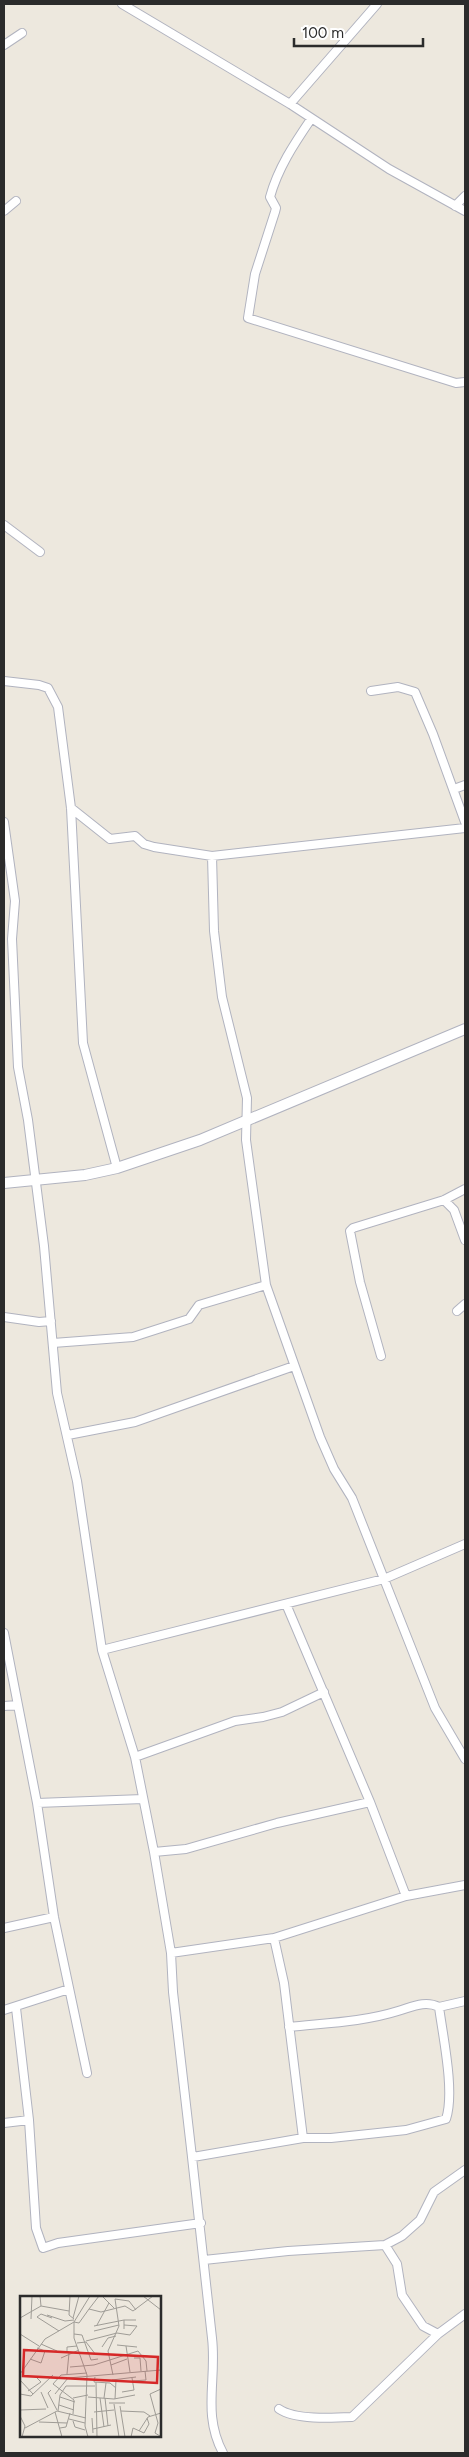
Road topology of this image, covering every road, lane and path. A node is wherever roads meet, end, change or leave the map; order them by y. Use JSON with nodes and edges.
{"nodes":[{"id":1,"x":122,"y":4,"type":"edge"},
{"id":2,"x":377,"y":4,"type":"edge"},
{"id":3,"x":22,"y":33,"type":"dead end"},
{"id":4,"x":4,"y":45,"type":"edge"},
{"id":5,"x":290,"y":104,"type":"junction"},
{"id":6,"x":311,"y":119,"type":"junction"},
{"id":7,"x":465,"y":196,"type":"edge"},
{"id":8,"x":16,"y":202,"type":"dead end"},
{"id":9,"x":455,"y":206,"type":"junction"},
{"id":10,"x":4,"y":211,"type":"edge"},
{"id":11,"x":465,"y":211,"type":"edge"},
{"id":12,"x":465,"y":382,"type":"edge"},
{"id":13,"x":4,"y":525,"type":"edge"},
{"id":14,"x":40,"y":552,"type":"dead end"},
{"id":15,"x":4,"y":681,"type":"edge"},
{"id":16,"x":371,"y":691,"type":"dead end"},
{"id":17,"x":465,"y":785,"type":"edge"},
{"id":18,"x":454,"y":789,"type":"junction"},
{"id":19,"x":71,"y":808,"type":"junction"},
{"id":20,"x":4,"y":822,"type":"edge"},
{"id":21,"x":465,"y":822,"type":"edge"},
{"id":22,"x":465,"y":828,"type":"edge"},
{"id":23,"x":212,"y":856,"type":"junction"},
{"id":24,"x":465,"y":1029,"type":"edge"},
{"id":25,"x":246,"y":1119,"type":"junction"},
{"id":26,"x":117,"y":1168,"type":"junction"},
{"id":27,"x":35,"y":1181,"type":"junction"},
{"id":28,"x":4,"y":1183,"type":"edge"},
{"id":29,"x":465,"y":1189,"type":"edge"},
{"id":30,"x":444,"y":1200,"type":"junction"},
{"id":31,"x":465,"y":1240,"type":"edge"},
{"id":32,"x":266,"y":1285,"type":"junction"},
{"id":33,"x":465,"y":1304,"type":"edge"},
{"id":34,"x":457,"y":1311,"type":"dead end"},
{"id":35,"x":4,"y":1317,"type":"edge"},
{"id":36,"x":51,"y":1321,"type":"junction"},
{"id":37,"x":53,"y":1343,"type":"junction"},
{"id":38,"x":381,"y":1356,"type":"dead end"},
{"id":39,"x":294,"y":1366,"type":"junction"},
{"id":40,"x":68,"y":1435,"type":"junction"},
{"id":41,"x":465,"y":1544,"type":"edge"},
{"id":42,"x":384,"y":1579,"type":"junction"},
{"id":43,"x":286,"y":1604,"type":"junction"},
{"id":44,"x":4,"y":1632,"type":"edge"},
{"id":45,"x":102,"y":1650,"type":"junction"},
{"id":46,"x":324,"y":1692,"type":"junction"},
{"id":47,"x":18,"y":1705,"type":"junction"},
{"id":48,"x":4,"y":1706,"type":"edge"},
{"id":49,"x":135,"y":1757,"type":"junction"},
{"id":50,"x":465,"y":1759,"type":"edge"},
{"id":51,"x":143,"y":1799,"type":"junction"},
{"id":52,"x":370,"y":1802,"type":"junction"},
{"id":53,"x":37,"y":1803,"type":"junction"},
{"id":54,"x":154,"y":1852,"type":"junction"},
{"id":55,"x":465,"y":1885,"type":"edge"},
{"id":56,"x":406,"y":1896,"type":"junction"},
{"id":57,"x":54,"y":1917,"type":"junction"},
{"id":58,"x":4,"y":1928,"type":"edge"},
{"id":59,"x":274,"y":1938,"type":"junction"},
{"id":60,"x":172,"y":1953,"type":"junction"},
{"id":61,"x":69,"y":1989,"type":"junction"},
{"id":62,"x":465,"y":2001,"type":"edge"},
{"id":63,"x":439,"y":2007,"type":"junction"},
{"id":64,"x":16,"y":2008,"type":"junction"},
{"id":65,"x":4,"y":2010,"type":"edge"},
{"id":66,"x":289,"y":2027,"type":"junction"},
{"id":67,"x":87,"y":2073,"type":"dead end"},
{"id":68,"x":29,"y":2120,"type":"junction"},
{"id":69,"x":4,"y":2123,"type":"edge"},
{"id":70,"x":304,"y":2138,"type":"junction"},
{"id":71,"x":193,"y":2157,"type":"junction"},
{"id":72,"x":465,"y":2170,"type":"edge"},
{"id":73,"x":201,"y":2223,"type":"junction"},
{"id":74,"x":386,"y":2245,"type":"junction"},
{"id":75,"x":204,"y":2260,"type":"junction"},
{"id":76,"x":465,"y":2314,"type":"edge"},
{"id":77,"x":438,"y":2334,"type":"junction"},
{"id":78,"x":279,"y":2409,"type":"dead end"},
{"id":79,"x":223,"y":2453,"type":"edge"}],
"edges":[{"from":1,"to":5,"type":"street"},
{"from":2,"to":5,"type":"street"},
{"from":3,"to":4,"type":"street"},
{"from":5,"to":6,"type":"street"},
{"from":6,"to":9,"type":"street"},
{"from":6,"to":12,"type":"street"},
{"from":7,"to":9,"type":"street"},
{"from":8,"to":10,"type":"street"},
{"from":9,"to":11,"type":"street"},
{"from":13,"to":14,"type":"street"},
{"from":15,"to":19,"type":"street"},
{"from":16,"to":18,"type":"street"},
{"from":17,"to":18,"type":"street"},
{"from":18,"to":21,"type":"street"},
{"from":19,"to":23,"type":"street"},
{"from":19,"to":26,"type":"street"},
{"from":20,"to":27,"type":"street"},
{"from":22,"to":23,"type":"street"},
{"from":23,"to":25,"type":"street"},
{"from":24,"to":25,"type":"street"},
{"from":25,"to":26,"type":"street"},
{"from":25,"to":32,"type":"street"},
{"from":26,"to":27,"type":"street"},
{"from":27,"to":28,"type":"street"},
{"from":27,"to":36,"type":"street"},
{"from":29,"to":30,"type":"street"},
{"from":30,"to":31,"type":"street"},
{"from":30,"to":38,"type":"street"},
{"from":32,"to":37,"type":"street"},
{"from":32,"to":39,"type":"street"},
{"from":33,"to":34,"type":"street"},
{"from":35,"to":36,"type":"street"},
{"from":36,"to":37,"type":"street"},
{"from":37,"to":40,"type":"street"},
{"from":39,"to":40,"type":"street"},
{"from":39,"to":42,"type":"street"},
{"from":40,"to":45,"type":"street"},
{"from":41,"to":42,"type":"street"},
{"from":42,"to":43,"type":"street"},
{"from":42,"to":50,"type":"street"},
{"from":43,"to":45,"type":"street"},
{"from":43,"to":46,"type":"street"},
{"from":44,"to":47,"type":"street"},
{"from":45,"to":49,"type":"street"},
{"from":46,"to":49,"type":"street"},
{"from":46,"to":52,"type":"street"},
{"from":47,"to":48,"type":"street"},
{"from":47,"to":53,"type":"street"},
{"from":49,"to":51,"type":"street"},
{"from":51,"to":53,"type":"street"},
{"from":51,"to":54,"type":"street"},
{"from":52,"to":54,"type":"street"},
{"from":52,"to":56,"type":"street"},
{"from":53,"to":57,"type":"street"},
{"from":54,"to":60,"type":"street"},
{"from":55,"to":56,"type":"street"},
{"from":56,"to":59,"type":"street"},
{"from":57,"to":58,"type":"street"},
{"from":57,"to":61,"type":"street"},
{"from":59,"to":60,"type":"street"},
{"from":59,"to":66,"type":"street"},
{"from":60,"to":71,"type":"street"},
{"from":61,"to":64,"type":"street"},
{"from":61,"to":67,"type":"street"},
{"from":62,"to":63,"type":"street"},
{"from":63,"to":66,"type":"street"},
{"from":63,"to":70,"type":"street"},
{"from":64,"to":65,"type":"street"},
{"from":64,"to":68,"type":"street"},
{"from":66,"to":70,"type":"street"},
{"from":68,"to":69,"type":"street"},
{"from":68,"to":73,"type":"street"},
{"from":70,"to":71,"type":"street"},
{"from":71,"to":73,"type":"street"},
{"from":72,"to":74,"type":"street"},
{"from":73,"to":75,"type":"street"},
{"from":74,"to":75,"type":"street"},
{"from":74,"to":77,"type":"street"},
{"from":75,"to":79,"type":"street"},
{"from":76,"to":77,"type":"street"},
{"from":77,"to":78,"type":"street"}]}
